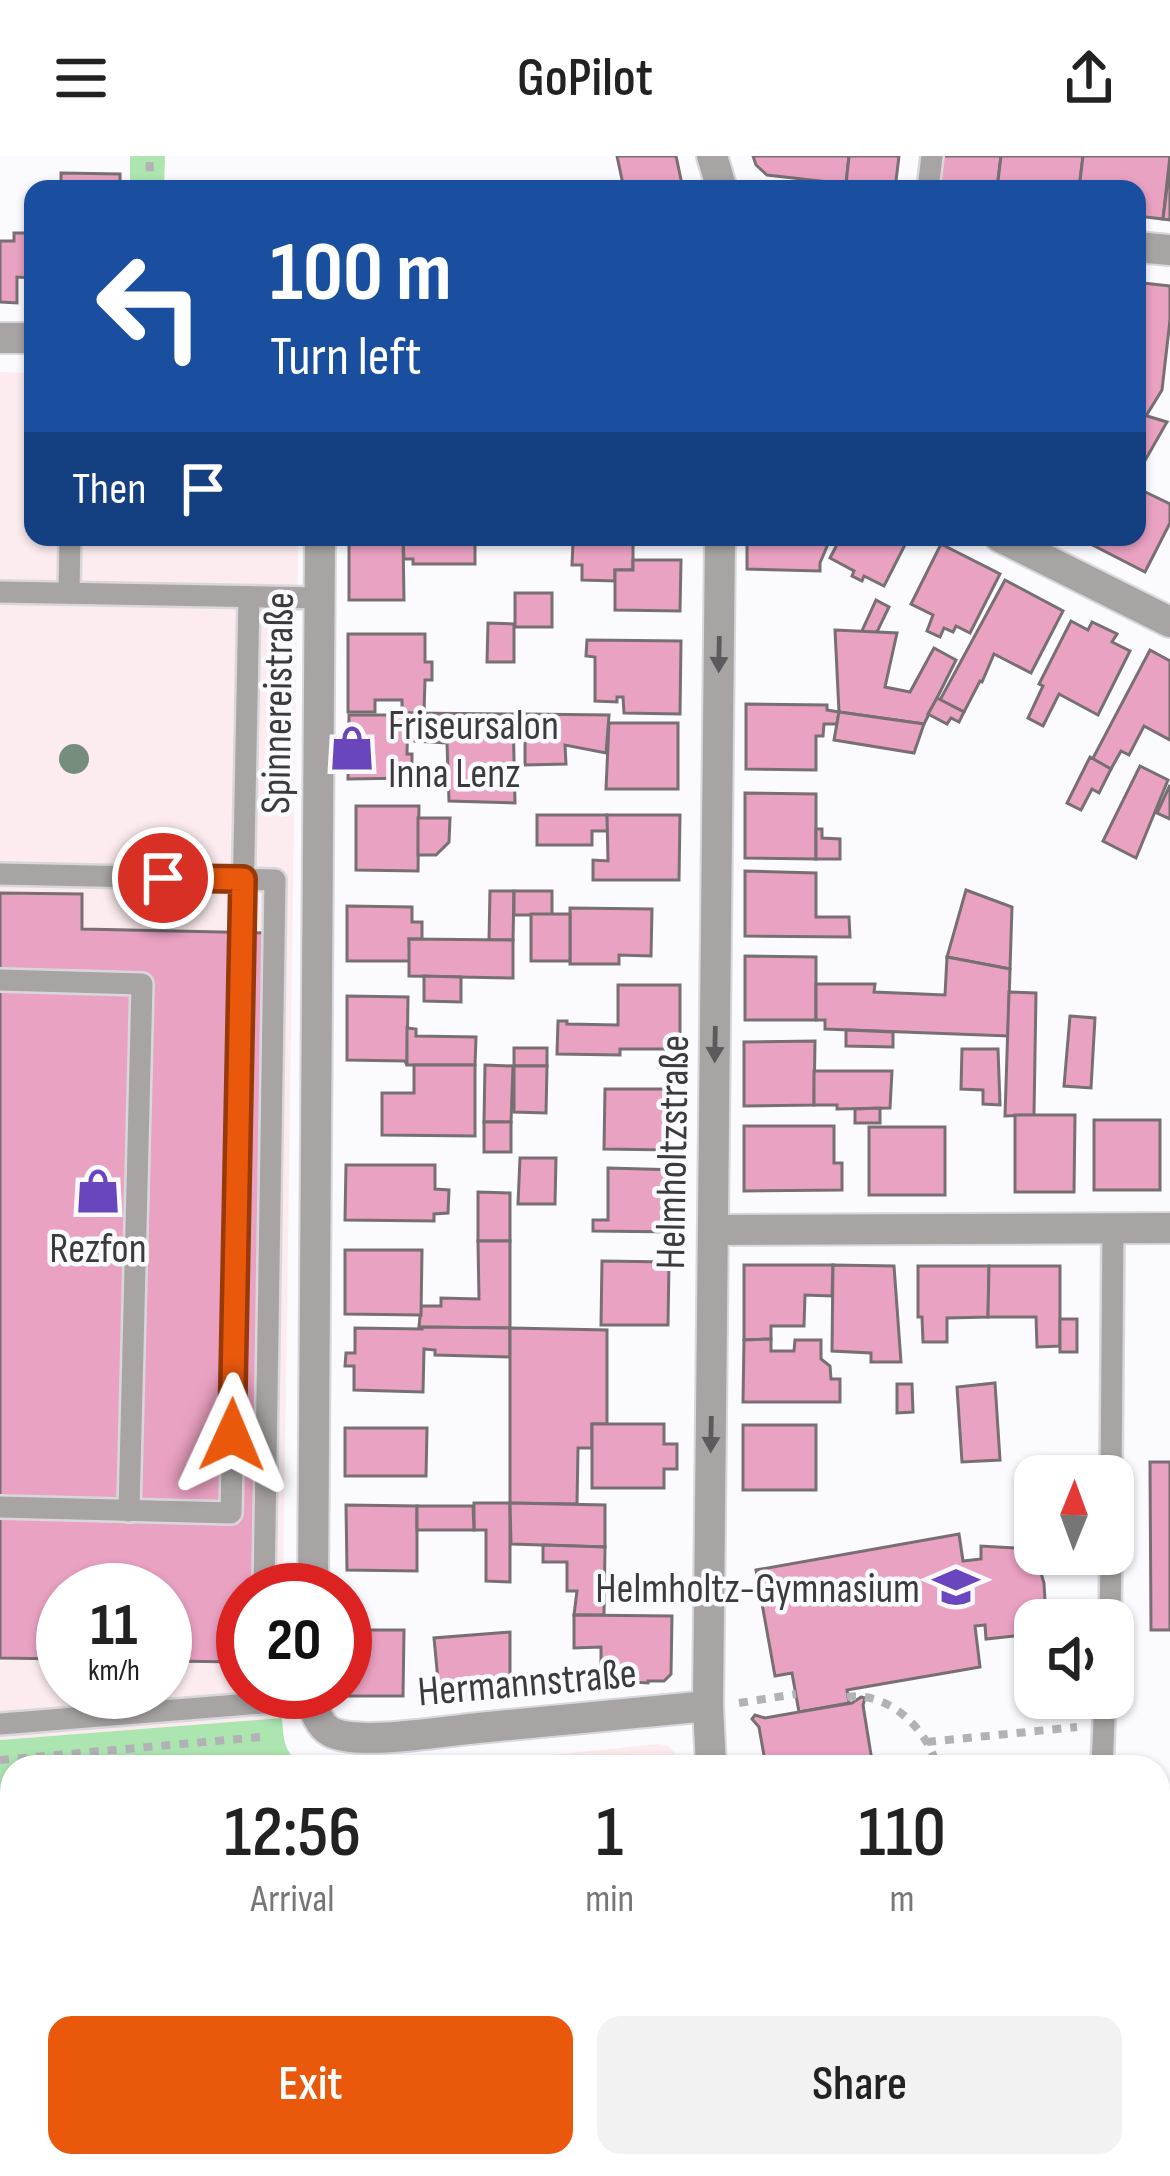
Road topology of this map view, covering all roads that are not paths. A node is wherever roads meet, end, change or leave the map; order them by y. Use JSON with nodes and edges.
{"nodes":[{"id":1,"x":70,"y":546,"type":"edge"},
{"id":2,"x":320,"y":546,"type":"edge"},
{"id":3,"x":720,"y":546,"type":"edge"},
{"id":4,"x":1018,"y":546,"type":"edge"},
{"id":5,"x":0,"y":592,"type":"edge"},
{"id":6,"x":69,"y":593,"type":"junction"},
{"id":7,"x":249,"y":597,"type":"junction"},
{"id":8,"x":319,"y":598,"type":"junction"},
{"id":9,"x":1170,"y":622,"type":"edge"},
{"id":10,"x":0,"y":874,"type":"edge"},
{"id":11,"x":243,"y":879,"type":"junction"},
{"id":12,"x":0,"y":980,"type":"edge"},
{"id":13,"x":1113,"y":1228,"type":"junction"},
{"id":14,"x":1170,"y":1228,"type":"edge"},
{"id":15,"x":713,"y":1230,"type":"junction"},
{"id":16,"x":1111,"y":1455,"type":"edge"},
{"id":17,"x":0,"y":1508,"type":"edge"},
{"id":18,"x":128,"y":1510,"type":"junction"},
{"id":19,"x":264,"y":1563,"type":"edge"},
{"id":20,"x":313,"y":1563,"type":"edge"},
{"id":21,"x":216,"y":1703,"type":"edge"},
{"id":22,"x":708,"y":1706,"type":"junction"},
{"id":23,"x":324,"y":1719,"type":"edge"},
{"id":24,"x":1103,"y":1719,"type":"edge"},
{"id":25,"x":0,"y":1724,"type":"edge"},
{"id":26,"x":710,"y":1755,"type":"edge"},
{"id":27,"x":1102,"y":1755,"type":"edge"}],
"edges":[{"from":1,"to":6,"type":"lane"},
{"from":2,"to":8,"type":"street","name":"Spinnereistraße"},
{"from":3,"to":15,"type":"street","name":"Helmholtzstraße","one_way":true},
{"from":4,"to":9,"type":"street"},
{"from":5,"to":6,"type":"lane"},
{"from":6,"to":7,"type":"lane"},
{"from":7,"to":8,"type":"lane"},
{"from":7,"to":11,"type":"lane"},
{"from":8,"to":20,"type":"street","name":"Spinnereistraße"},
{"from":10,"to":11,"type":"lane"},
{"from":11,"to":18,"type":"lane"},
{"from":11,"to":19,"type":"lane"},
{"from":12,"to":18,"type":"lane"},
{"from":13,"to":14,"type":"street"},
{"from":13,"to":15,"type":"street"},
{"from":13,"to":16,"type":"lane"},
{"from":15,"to":22,"type":"street","name":"Helmholtzstraße","one_way":true},
{"from":17,"to":18,"type":"lane"},
{"from":21,"to":25,"type":"lane"},
{"from":22,"to":23,"type":"street","name":"Hermannstraße"},
{"from":22,"to":26,"type":"street","name":"Helmholtzstraße"},
{"from":24,"to":27,"type":"lane"}]}
